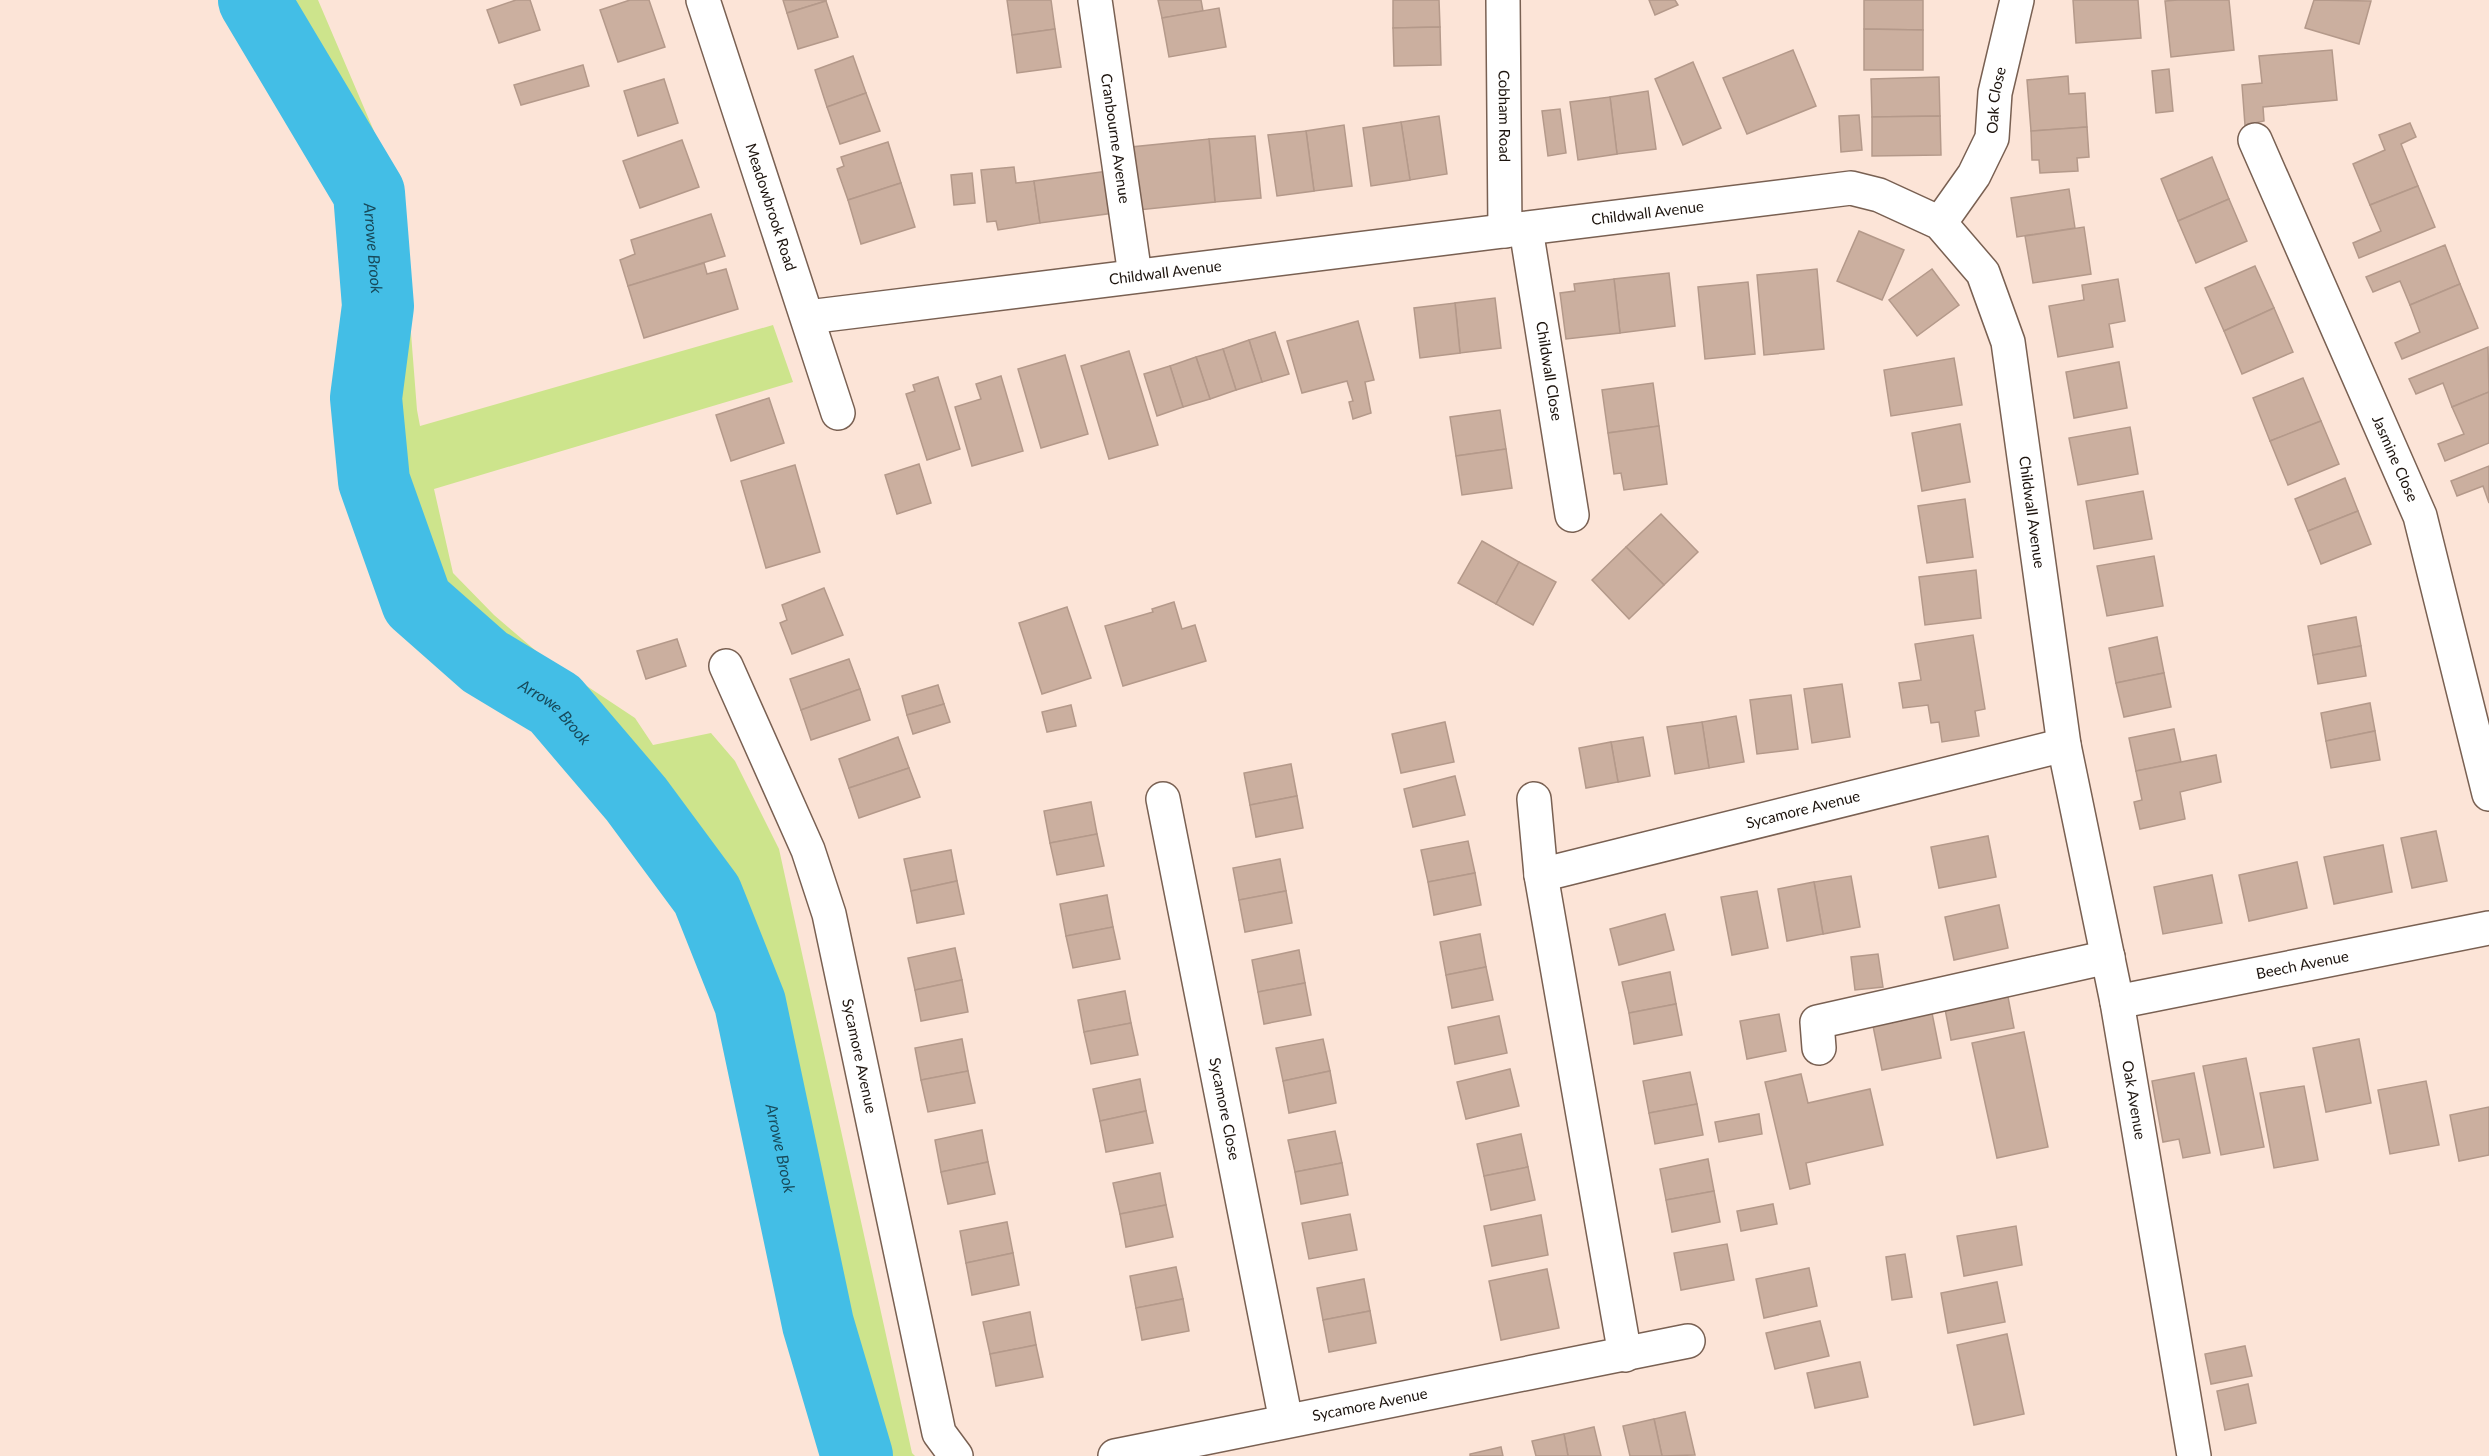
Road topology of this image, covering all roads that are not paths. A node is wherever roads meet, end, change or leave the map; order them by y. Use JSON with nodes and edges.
{"nodes":[{"id":1,"x":704,"y":0,"type":"edge"},
{"id":2,"x":1095,"y":0,"type":"edge"},
{"id":3,"x":1503,"y":0,"type":"edge"},
{"id":4,"x":2017,"y":0,"type":"edge"},
{"id":5,"x":2255,"y":140,"type":"dead end"},
{"id":6,"x":1940,"y":223,"type":"junction"},
{"id":7,"x":1516,"y":230,"type":"junction"},
{"id":8,"x":1135,"y":275,"type":"junction"},
{"id":9,"x":808,"y":317,"type":"junction"},
{"id":10,"x":838,"y":413,"type":"dead end"},
{"id":11,"x":1572,"y":515,"type":"dead end"},
{"id":12,"x":726,"y":666,"type":"dead end"},
{"id":13,"x":2064,"y":745,"type":"junction"},
{"id":14,"x":2489,"y":794,"type":"edge"},
{"id":15,"x":1163,"y":799,"type":"dead end"},
{"id":16,"x":1534,"y":799,"type":"dead end"},
{"id":17,"x":1541,"y":875,"type":"junction"},
{"id":18,"x":2489,"y":928,"type":"edge"},
{"id":19,"x":2108,"y":957,"type":"junction"},
{"id":20,"x":2117,"y":1002,"type":"junction"},
{"id":21,"x":1820,"y":1048,"type":"dead end"},
{"id":22,"x":1688,"y":1341,"type":"dead end"},
{"id":23,"x":1625,"y":1355,"type":"junction"},
{"id":24,"x":1286,"y":1421,"type":"junction"},
{"id":25,"x":956,"y":1456,"type":"edge"},
{"id":26,"x":1115,"y":1456,"type":"edge"},
{"id":27,"x":2194,"y":1456,"type":"edge"}],
"edges":[{"from":1,"to":9,"type":"street","name":"Meadowbrook Road"},
{"from":2,"to":8,"type":"street","name":"Cranbourne Avenue"},
{"from":3,"to":7,"type":"street","name":"Cobham Road"},
{"from":4,"to":6,"type":"street","name":"Oak Close"},
{"from":5,"to":14,"type":"street","name":"Jasmine Close"},
{"from":6,"to":7,"type":"street","name":"Childwall Avenue"},
{"from":6,"to":13,"type":"street","name":"Childwall Avenue"},
{"from":7,"to":8,"type":"street","name":"Childwall Avenue"},
{"from":7,"to":11,"type":"street","name":"Childwall Close"},
{"from":8,"to":9,"type":"street","name":"Childwall Avenue"},
{"from":9,"to":10,"type":"street","name":"Meadowbrook Road"},
{"from":12,"to":25,"type":"street","name":"Sycamore Avenue"},
{"from":13,"to":17,"type":"street","name":"Sycamore Avenue"},
{"from":13,"to":19,"type":"street","name":"Oak Avenue"},
{"from":15,"to":24,"type":"street","name":"Sycamore Close"},
{"from":16,"to":17,"type":"street"},
{"from":17,"to":23,"type":"street"},
{"from":18,"to":20,"type":"street","name":"Beech Avenue"},
{"from":19,"to":20,"type":"street","name":"Oak Avenue"},
{"from":19,"to":21,"type":"street"},
{"from":20,"to":27,"type":"street","name":"Oak Avenue"},
{"from":22,"to":23,"type":"street","name":"Sycamore Avenue"},
{"from":23,"to":24,"type":"street","name":"Sycamore Avenue"},
{"from":24,"to":26,"type":"street","name":"Sycamore Avenue"}]}
